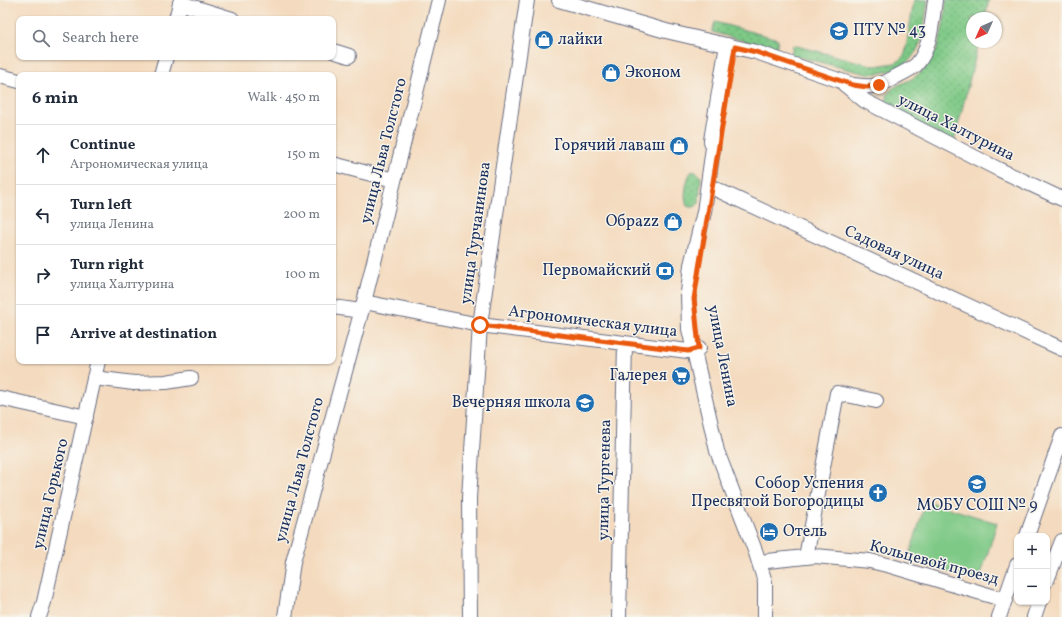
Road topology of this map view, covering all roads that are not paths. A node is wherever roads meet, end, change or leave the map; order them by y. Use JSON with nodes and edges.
{"nodes":[{"id":1,"x":438,"y":0,"type":"edge"},
{"id":2,"x":527,"y":0,"type":"edge"},
{"id":3,"x":558,"y":0,"type":"edge"},
{"id":4,"x":935,"y":0,"type":"edge"},
{"id":5,"x":181,"y":2,"type":"edge"},
{"id":6,"x":177,"y":16,"type":"edge"},
{"id":7,"x":223,"y":16,"type":"edge"},
{"id":8,"x":731,"y":46,"type":"junction"},
{"id":9,"x":336,"y":52,"type":"edge"},
{"id":10,"x":349,"y":56,"type":"dead end"},
{"id":11,"x":165,"y":60,"type":"edge"},
{"id":12,"x":162,"y":72,"type":"edge"},
{"id":13,"x":0,"y":76,"type":"edge"},
{"id":14,"x":16,"y":80,"type":"edge"},
{"id":15,"x":839,"y":80,"type":"junction"},
{"id":16,"x":336,"y":165,"type":"edge"},
{"id":17,"x":394,"y":180,"type":"junction"},
{"id":18,"x":711,"y":187,"type":"junction"},
{"id":19,"x":1062,"y":199,"type":"edge"},
{"id":20,"x":363,"y":306,"type":"junction"},
{"id":21,"x":336,"y":307,"type":"edge"},
{"id":22,"x":480,"y":325,"type":"junction"},
{"id":23,"x":626,"y":344,"type":"junction"},
{"id":24,"x":696,"y":349,"type":"junction"},
{"id":25,"x":1062,"y":349,"type":"edge"},
{"id":26,"x":97,"y":364,"type":"edge"},
{"id":27,"x":94,"y":378,"type":"junction"},
{"id":28,"x":191,"y":378,"type":"dead end"},
{"id":29,"x":0,"y":398,"type":"edge"},
{"id":30,"x":876,"y":401,"type":"dead end"},
{"id":31,"x":86,"y":417,"type":"junction"},
{"id":32,"x":1062,"y":436,"type":"edge"},
{"id":33,"x":1028,"y":533,"type":"edge"},
{"id":34,"x":1062,"y":541,"type":"edge"},
{"id":35,"x":806,"y":557,"type":"junction"},
{"id":36,"x":767,"y":561,"type":"junction"},
{"id":37,"x":1016,"y":569,"type":"edge"},
{"id":38,"x":1050,"y":572,"type":"edge"},
{"id":39,"x":1005,"y":600,"type":"junction"},
{"id":40,"x":1038,"y":605,"type":"edge"},
{"id":41,"x":1001,"y":616,"type":"edge"},
{"id":42,"x":39,"y":617,"type":"edge"},
{"id":43,"x":285,"y":617,"type":"edge"},
{"id":44,"x":470,"y":617,"type":"edge"},
{"id":45,"x":619,"y":617,"type":"edge"},
{"id":46,"x":765,"y":617,"type":"edge"},
{"id":47,"x":772,"y":617,"type":"edge"},
{"id":48,"x":1034,"y":617,"type":"edge"}],
"edges":[{"from":1,"to":17,"type":"street","name":"улица Льва Толстого"},
{"from":2,"to":22,"type":"street","name":"улица Турчанинова"},
{"from":3,"to":8,"type":"street","name":"улица Халтурина"},
{"from":4,"to":15,"type":"street","name":"улица Халтурина"},
{"from":5,"to":6,"type":"street"},
{"from":5,"to":7,"type":"street"},
{"from":8,"to":15,"type":"street","name":"улица Халтурина"},
{"from":8,"to":18,"type":"street","name":"улица Ленина"},
{"from":8,"to":24,"type":"street"},
{"from":9,"to":10,"type":"street"},
{"from":11,"to":12,"type":"street"},
{"from":13,"to":14,"type":"street"},
{"from":15,"to":19,"type":"street","name":"улица Халтурина"},
{"from":16,"to":17,"type":"street"},
{"from":17,"to":20,"type":"street","name":"улица Льва Толстого"},
{"from":18,"to":24,"type":"street","name":"улица Ленина"},
{"from":18,"to":25,"type":"street","name":"Садовая улица"},
{"from":20,"to":21,"type":"street"},
{"from":20,"to":22,"type":"street","name":"Агрономическая улица"},
{"from":20,"to":43,"type":"street","name":"улица Льва Толстого"},
{"from":22,"to":23,"type":"street","name":"Агрономическая улица"},
{"from":22,"to":44,"type":"street","name":"улица Турчанинова"},
{"from":23,"to":24,"type":"street","name":"Агрономическая улица"},
{"from":23,"to":45,"type":"street","name":"улица Тургенева"},
{"from":24,"to":36,"type":"street","name":"улица Ленина"},
{"from":24,"to":46,"type":"street"},
{"from":26,"to":27,"type":"street","name":"улица Горького"},
{"from":27,"to":28,"type":"street"},
{"from":27,"to":31,"type":"street","name":"улица Горького"},
{"from":29,"to":31,"type":"street"},
{"from":30,"to":35,"type":"street"},
{"from":31,"to":42,"type":"street","name":"улица Горького"},
{"from":32,"to":33,"type":"street"},
{"from":34,"to":38,"type":"street"},
{"from":35,"to":36,"type":"street","name":"Кольцевой проезд"},
{"from":35,"to":39,"type":"street","name":"Кольцевой проезд"},
{"from":36,"to":47,"type":"street","name":"улица Ленина"},
{"from":37,"to":39,"type":"street"},
{"from":39,"to":41,"type":"street"},
{"from":40,"to":48,"type":"street"}]}
